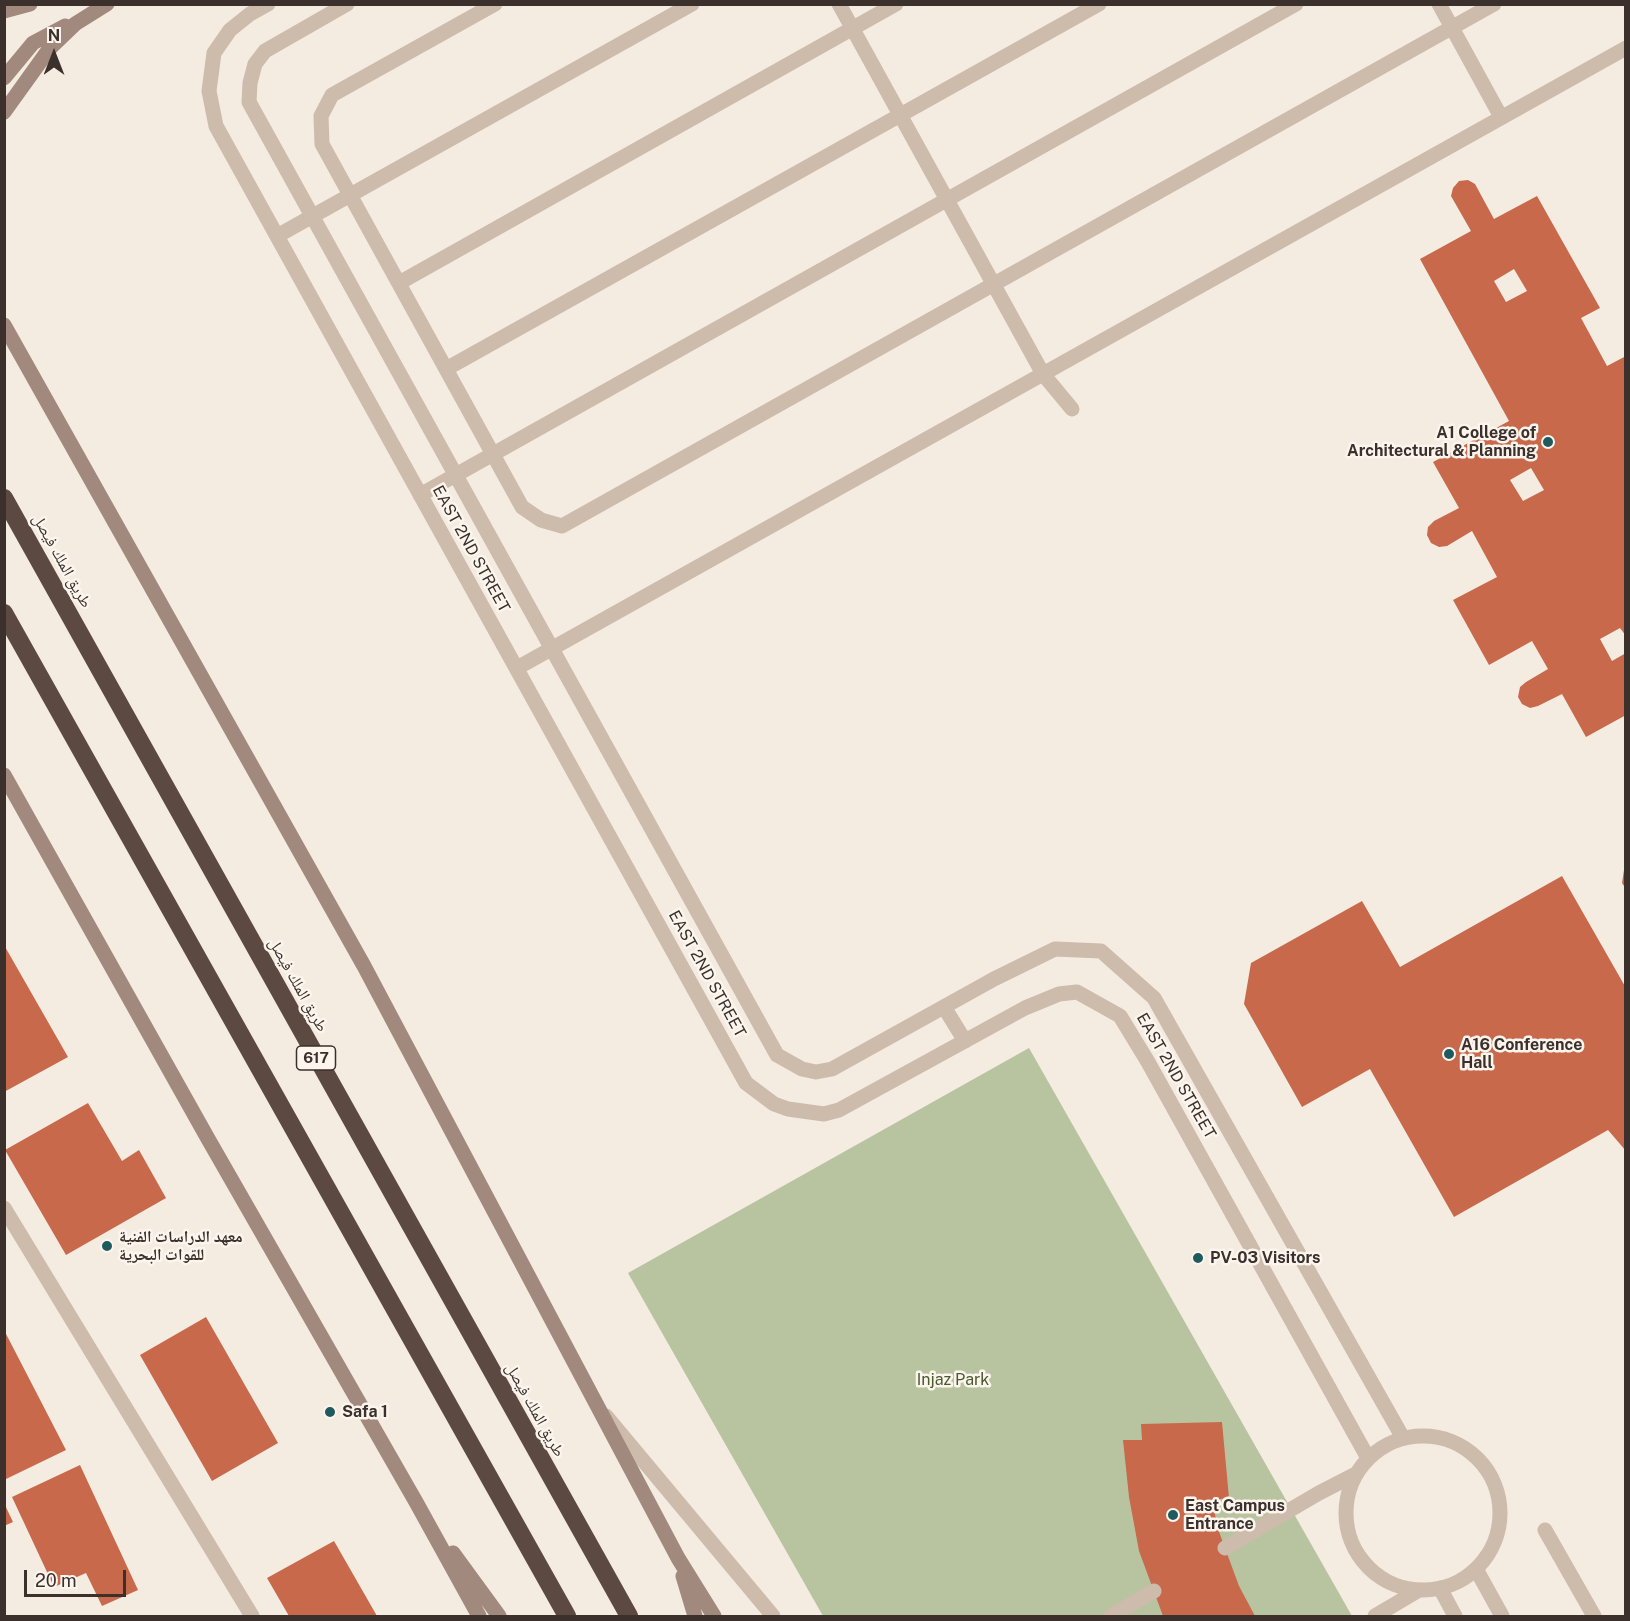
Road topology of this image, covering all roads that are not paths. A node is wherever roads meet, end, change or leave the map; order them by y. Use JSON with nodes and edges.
{"nodes":[{"id":1,"x":30,"y":4,"type":"edge"},
{"id":2,"x":268,"y":4,"type":"edge"},
{"id":3,"x":347,"y":4,"type":"edge"},
{"id":4,"x":495,"y":4,"type":"edge"},
{"id":5,"x":692,"y":4,"type":"edge"},
{"id":6,"x":839,"y":4,"type":"edge"},
{"id":7,"x":896,"y":4,"type":"edge"},
{"id":8,"x":1099,"y":4,"type":"edge"},
{"id":9,"x":1296,"y":4,"type":"edge"},
{"id":10,"x":1439,"y":4,"type":"edge"},
{"id":11,"x":1494,"y":4,"type":"edge"},
{"id":12,"x":105,"y":5,"type":"edge"},
{"id":13,"x":4,"y":11,"type":"edge"},
{"id":14,"x":1452,"y":28,"type":"junction"},
{"id":15,"x":852,"y":29,"type":"junction"},
{"id":16,"x":1626,"y":48,"type":"edge"},
{"id":17,"x":4,"y":78,"type":"edge"},
{"id":18,"x":4,"y":112,"type":"edge"},
{"id":19,"x":900,"y":115,"type":"junction"},
{"id":20,"x":1501,"y":117,"type":"junction"},
{"id":21,"x":350,"y":196,"type":"junction"},
{"id":22,"x":947,"y":200,"type":"junction"},
{"id":23,"x":313,"y":217,"type":"junction"},
{"id":24,"x":277,"y":236,"type":"junction"},
{"id":25,"x":399,"y":283,"type":"junction"},
{"id":26,"x":994,"y":284,"type":"junction"},
{"id":27,"x":4,"y":325,"type":"edge"},
{"id":28,"x":446,"y":369,"type":"junction"},
{"id":29,"x":1043,"y":374,"type":"junction"},
{"id":30,"x":1072,"y":409,"type":"dead end"},
{"id":31,"x":493,"y":454,"type":"junction"},
{"id":32,"x":456,"y":475,"type":"junction"},
{"id":33,"x":420,"y":495,"type":"junction"},
{"id":34,"x":4,"y":498,"type":"edge"},
{"id":35,"x":4,"y":613,"type":"edge"},
{"id":36,"x":552,"y":648,"type":"junction"},
{"id":37,"x":517,"y":668,"type":"junction"},
{"id":38,"x":4,"y":775,"type":"edge"},
{"id":39,"x":944,"y":1007,"type":"junction"},
{"id":40,"x":965,"y":1041,"type":"junction"},
{"id":41,"x":4,"y":1208,"type":"edge"},
{"id":42,"x":597,"y":1404,"type":"junction"},
{"id":43,"x":1403,"y":1438,"type":"junction"},
{"id":44,"x":1368,"y":1458,"type":"junction"},
{"id":45,"x":1356,"y":1474,"type":"junction"},
{"id":46,"x":416,"y":1502,"type":"junction"},
{"id":47,"x":1545,"y":1530,"type":"dead end"},
{"id":48,"x":1225,"y":1548,"type":"dead end"},
{"id":49,"x":678,"y":1558,"type":"junction"},
{"id":50,"x":1476,"y":1569,"type":"junction"},
{"id":51,"x":1440,"y":1588,"type":"junction"},
{"id":52,"x":1419,"y":1590,"type":"junction"},
{"id":53,"x":1154,"y":1591,"type":"dead end"},
{"id":54,"x":252,"y":1617,"type":"edge"},
{"id":55,"x":479,"y":1617,"type":"edge"},
{"id":56,"x":499,"y":1617,"type":"edge"},
{"id":57,"x":567,"y":1617,"type":"edge"},
{"id":58,"x":629,"y":1617,"type":"edge"},
{"id":59,"x":695,"y":1617,"type":"edge"},
{"id":60,"x":714,"y":1617,"type":"edge"},
{"id":61,"x":773,"y":1617,"type":"edge"},
{"id":62,"x":1111,"y":1617,"type":"edge"},
{"id":63,"x":1375,"y":1617,"type":"edge"},
{"id":64,"x":1455,"y":1617,"type":"edge"},
{"id":65,"x":1502,"y":1617,"type":"edge"},
{"id":66,"x":1594,"y":1617,"type":"edge"}],
"edges":[{"from":1,"to":13,"type":"main road"},
{"from":2,"to":24,"type":"street","name":"EAST 2ND STREET"},
{"from":3,"to":23,"type":"street","name":"EAST 2ND STREET"},
{"from":4,"to":21,"type":"street"},
{"from":5,"to":21,"type":"street"},
{"from":6,"to":15,"type":"street"},
{"from":7,"to":15,"type":"street"},
{"from":8,"to":19,"type":"street"},
{"from":9,"to":22,"type":"street"},
{"from":10,"to":14,"type":"street"},
{"from":11,"to":14,"type":"street"},
{"from":12,"to":17,"type":"main road"},
{"from":12,"to":18,"type":"main road"},
{"from":14,"to":20,"type":"street"},
{"from":14,"to":26,"type":"street"},
{"from":15,"to":19,"type":"street"},
{"from":15,"to":25,"type":"street"},
{"from":16,"to":20,"type":"street"},
{"from":19,"to":22,"type":"street"},
{"from":19,"to":28,"type":"street"},
{"from":20,"to":29,"type":"street"},
{"from":21,"to":23,"type":"street"},
{"from":21,"to":25,"type":"street"},
{"from":22,"to":26,"type":"street"},
{"from":22,"to":31,"type":"street"},
{"from":23,"to":24,"type":"street"},
{"from":23,"to":32,"type":"street","name":"EAST 2ND STREET"},
{"from":24,"to":33,"type":"street","name":"EAST 2ND STREET"},
{"from":25,"to":28,"type":"street"},
{"from":26,"to":29,"type":"street"},
{"from":26,"to":31,"type":"street"},
{"from":27,"to":42,"type":"main road"},
{"from":28,"to":31,"type":"street"},
{"from":29,"to":30,"type":"street"},
{"from":29,"to":36,"type":"street"},
{"from":31,"to":32,"type":"street"},
{"from":32,"to":33,"type":"street"},
{"from":32,"to":36,"type":"street","name":"EAST 2ND STREET"},
{"from":33,"to":37,"type":"street","name":"EAST 2ND STREET"},
{"from":34,"to":58,"type":"highway","name":"طريق الملك فيصل","number":"617"},
{"from":35,"to":57,"type":"highway"},
{"from":36,"to":37,"type":"street"},
{"from":36,"to":39,"type":"street","name":"EAST 2ND STREET"},
{"from":37,"to":40,"type":"street","name":"EAST 2ND STREET"},
{"from":38,"to":46,"type":"main road"},
{"from":39,"to":40,"type":"street"},
{"from":39,"to":43,"type":"street","name":"EAST 2ND STREET"},
{"from":40,"to":44,"type":"street","name":"EAST 2ND STREET"},
{"from":41,"to":54,"type":"street"},
{"from":42,"to":49,"type":"main road"},
{"from":42,"to":61,"type":"street"},
{"from":43,"to":44,"type":"street"},
{"from":43,"to":50,"type":"street"},
{"from":44,"to":45,"type":"street"},
{"from":45,"to":48,"type":"street"},
{"from":45,"to":52,"type":"street"},
{"from":46,"to":55,"type":"main road"},
{"from":46,"to":56,"type":"main road"},
{"from":47,"to":66,"type":"street"},
{"from":49,"to":59,"type":"main road"},
{"from":49,"to":60,"type":"main road"},
{"from":50,"to":51,"type":"street"},
{"from":50,"to":65,"type":"street"},
{"from":51,"to":52,"type":"street"},
{"from":51,"to":64,"type":"street"},
{"from":52,"to":63,"type":"street"},
{"from":53,"to":62,"type":"street"}]}
